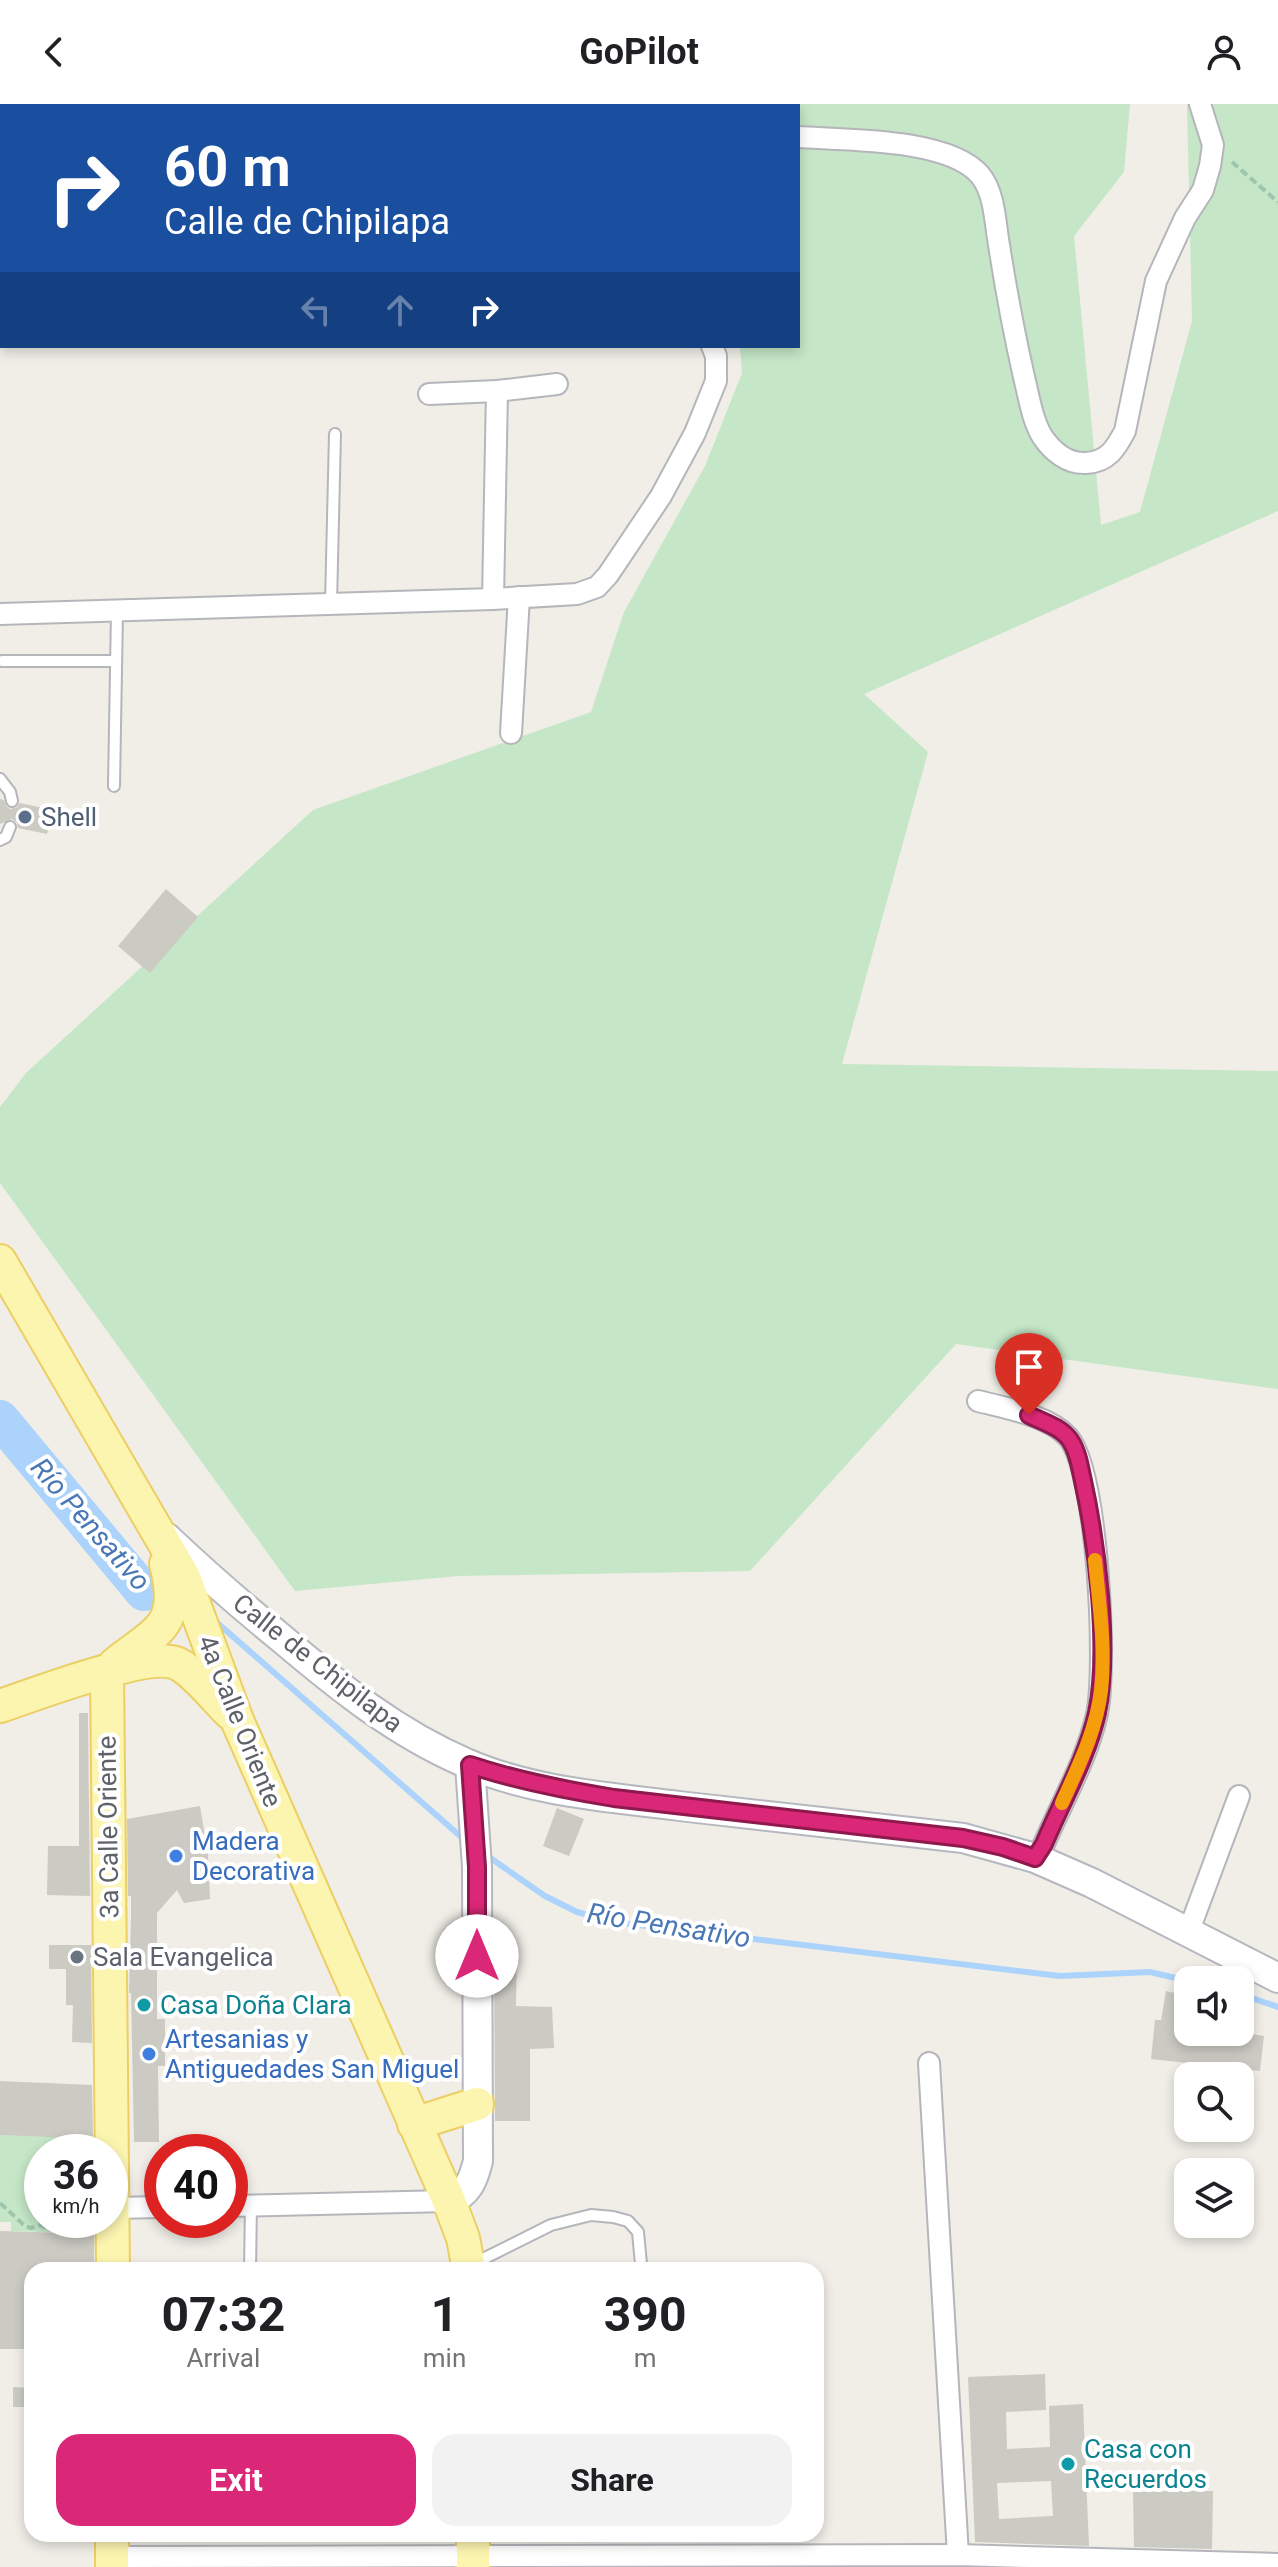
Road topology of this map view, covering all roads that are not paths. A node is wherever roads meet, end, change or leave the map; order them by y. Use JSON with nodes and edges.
{"nodes":[{"id":1,"x":1200,"y":104,"type":"edge"},
{"id":2,"x":800,"y":137,"type":"edge"},
{"id":3,"x":713,"y":348,"type":"edge"},
{"id":4,"x":557,"y":384,"type":"dead end"},
{"id":5,"x":497,"y":391,"type":"junction"},
{"id":6,"x":429,"y":394,"type":"dead end"},
{"id":7,"x":335,"y":434,"type":"dead end"},
{"id":8,"x":519,"y":597,"type":"junction"},
{"id":9,"x":493,"y":599,"type":"junction"},
{"id":10,"x":331,"y":604,"type":"junction"},
{"id":11,"x":117,"y":611,"type":"junction"},
{"id":12,"x":0,"y":614,"type":"edge"},
{"id":13,"x":2,"y":661,"type":"dead end"},
{"id":14,"x":116,"y":661,"type":"junction"},
{"id":15,"x":511,"y":733,"type":"dead end"},
{"id":16,"x":0,"y":779,"type":"edge"},
{"id":17,"x":114,"y":786,"type":"dead end"},
{"id":18,"x":12,"y":801,"type":"dead end"},
{"id":19,"x":10,"y":827,"type":"dead end"},
{"id":20,"x":0,"y":840,"type":"edge"},
{"id":21,"x":0,"y":1261,"type":"edge"},
{"id":22,"x":978,"y":1401,"type":"dead end"},
{"id":23,"x":155,"y":1526,"type":"junction"},
{"id":24,"x":185,"y":1611,"type":"junction"},
{"id":25,"x":107,"y":1672,"type":"junction"},
{"id":26,"x":0,"y":1706,"type":"edge"},
{"id":27,"x":237,"y":1720,"type":"junction"},
{"id":28,"x":470,"y":1765,"type":"junction"},
{"id":29,"x":1239,"y":1796,"type":"dead end"},
{"id":30,"x":1035,"y":1858,"type":"junction"},
{"id":31,"x":1188,"y":1933,"type":"junction"},
{"id":32,"x":1278,"y":1978,"type":"edge"},
{"id":33,"x":929,"y":2063,"type":"dead end"},
{"id":34,"x":477,"y":2104,"type":"junction"},
{"id":35,"x":414,"y":2124,"type":"junction"},
{"id":36,"x":112,"y":2134,"type":"edge"},
{"id":37,"x":449,"y":2201,"type":"junction"},
{"id":38,"x":248,"y":2206,"type":"edge"},
{"id":39,"x":113,"y":2238,"type":"edge"},
{"id":40,"x":245,"y":2238,"type":"edge"},
{"id":41,"x":113,"y":2262,"type":"edge"},
{"id":42,"x":249,"y":2262,"type":"edge"},
{"id":43,"x":468,"y":2262,"type":"edge"},
{"id":44,"x":480,"y":2262,"type":"edge"},
{"id":45,"x":641,"y":2262,"type":"edge"},
{"id":46,"x":112,"y":2553,"type":"edge"},
{"id":47,"x":473,"y":2553,"type":"edge"},
{"id":48,"x":958,"y":2555,"type":"junction"},
{"id":49,"x":806,"y":2562,"type":"edge"},
{"id":50,"x":1278,"y":2564,"type":"edge"}],
"edges":[{"from":1,"to":2,"type":"street"},
{"from":3,"to":8,"type":"street"},
{"from":4,"to":5,"type":"street"},
{"from":5,"to":6,"type":"street"},
{"from":5,"to":9,"type":"street"},
{"from":7,"to":10,"type":"lane"},
{"from":8,"to":9,"type":"street"},
{"from":8,"to":15,"type":"street"},
{"from":9,"to":10,"type":"street"},
{"from":10,"to":11,"type":"street"},
{"from":11,"to":12,"type":"street"},
{"from":11,"to":14,"type":"lane"},
{"from":13,"to":14,"type":"lane"},
{"from":14,"to":17,"type":"lane"},
{"from":16,"to":18,"type":"lane"},
{"from":19,"to":20,"type":"lane"},
{"from":21,"to":23,"type":"main road","name":"4a Calle Oriente"},
{"from":22,"to":30,"type":"street"},
{"from":23,"to":24,"type":"main road","name":"4a Calle Oriente"},
{"from":23,"to":28,"type":"main road","name":"Calle de Chipilapa"},
{"from":24,"to":25,"type":"main road"},
{"from":24,"to":27,"type":"main road","name":"4a Calle Oriente"},
{"from":25,"to":26,"type":"main road"},
{"from":25,"to":27,"type":"main road"},
{"from":25,"to":36,"type":"main road","name":"3a Calle Oriente"},
{"from":27,"to":35,"type":"main road","name":"4a Calle Oriente"},
{"from":28,"to":30,"type":"main road","name":"Calle de Chipilapa"},
{"from":28,"to":34,"type":"main road"},
{"from":29,"to":31,"type":"street"},
{"from":30,"to":31,"type":"main road","name":"Calle de Chipilapa"},
{"from":31,"to":32,"type":"main road","name":"Calle de Chipilapa"},
{"from":33,"to":48,"type":"street"},
{"from":34,"to":35,"type":"main road"},
{"from":34,"to":37,"type":"main road"},
{"from":35,"to":37,"type":"main road","name":"4a Calle Oriente"},
{"from":37,"to":38,"type":"street"},
{"from":37,"to":43,"type":"main road","name":"4a Calle Oriente"},
{"from":39,"to":41,"type":"main road","name":"3a Calle Oriente"},
{"from":40,"to":42,"type":"lane"},
{"from":44,"to":45,"type":"lane"},
{"from":46,"to":47,"type":"street"},
{"from":47,"to":49,"type":"street"},
{"from":48,"to":49,"type":"street"},
{"from":48,"to":50,"type":"street"}]}
